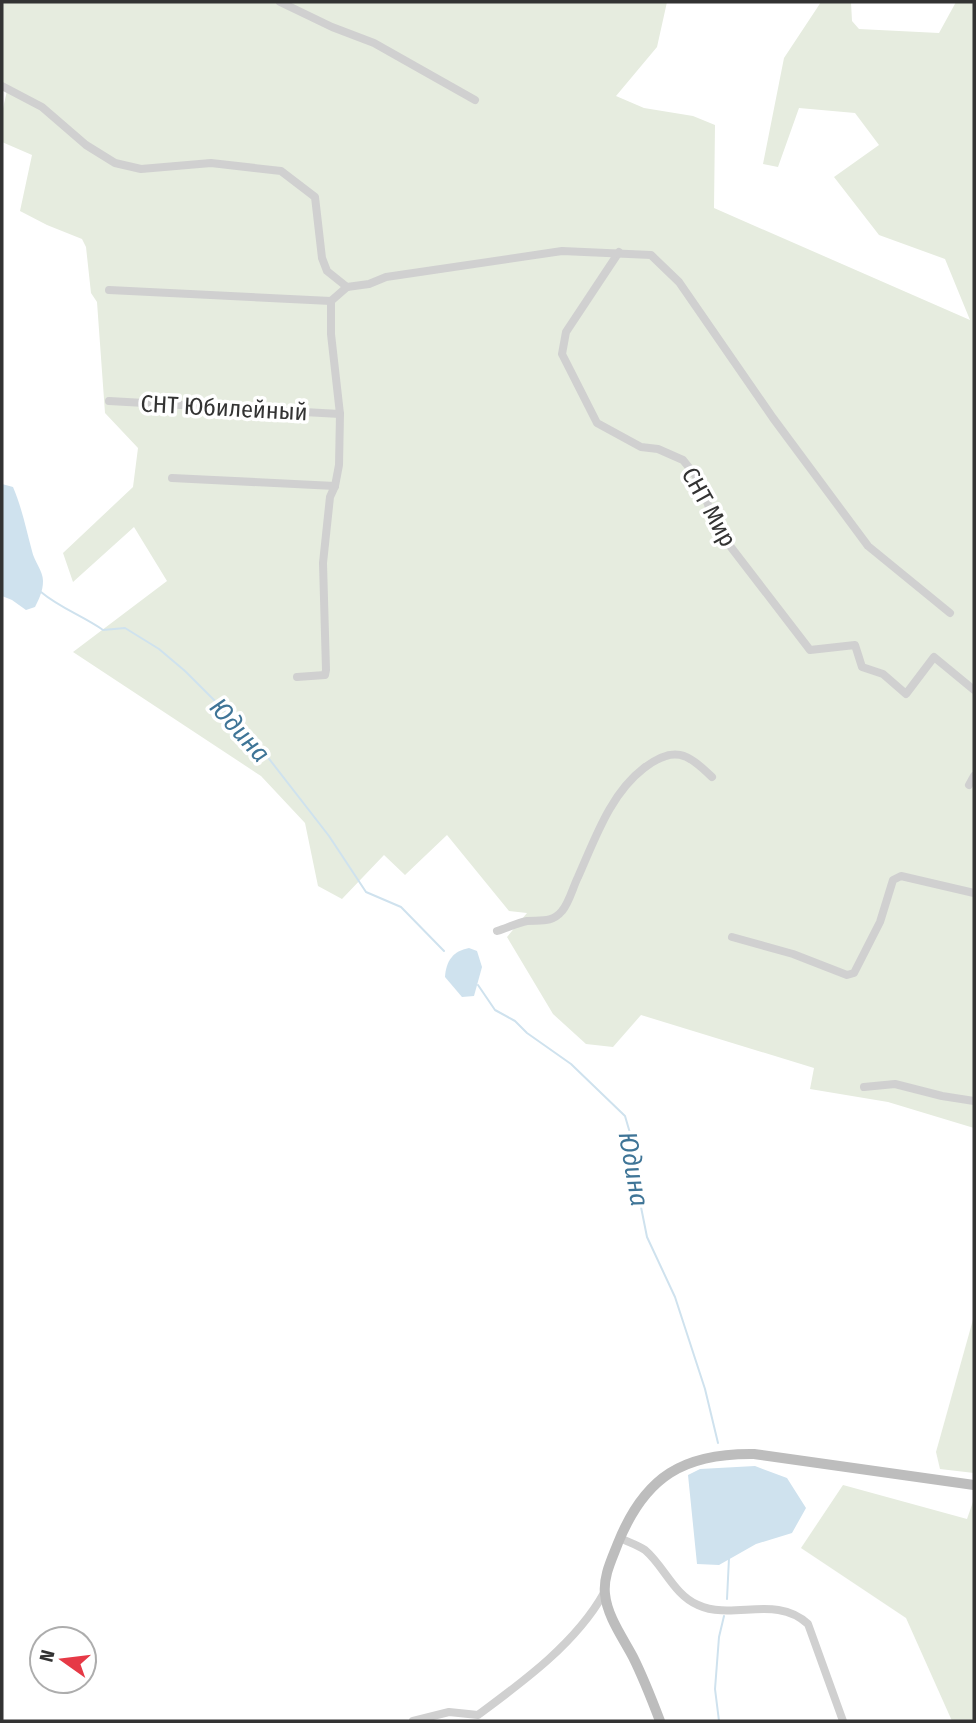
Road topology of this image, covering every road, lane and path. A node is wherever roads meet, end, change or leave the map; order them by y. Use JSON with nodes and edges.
{"nodes":[{"id":1,"x":280,"y":2,"type":"edge"},
{"id":2,"x":2,"y":86,"type":"edge"},
{"id":3,"x":475,"y":100,"type":"dead end"},
{"id":4,"x":619,"y":252,"type":"junction"},
{"id":5,"x":347,"y":287,"type":"junction"},
{"id":6,"x":109,"y":290,"type":"dead end"},
{"id":7,"x":331,"y":301,"type":"junction"},
{"id":8,"x":109,"y":401,"type":"dead end"},
{"id":9,"x":340,"y":414,"type":"junction"},
{"id":10,"x":172,"y":478,"type":"dead end"},
{"id":11,"x":335,"y":486,"type":"junction"},
{"id":12,"x":950,"y":613,"type":"dead end"},
{"id":13,"x":297,"y":677,"type":"dead end"},
{"id":14,"x":974,"y":690,"type":"edge"},
{"id":15,"x":974,"y":776,"type":"edge"},
{"id":16,"x":712,"y":777,"type":"dead end"},
{"id":17,"x":969,"y":785,"type":"dead end"},
{"id":18,"x":974,"y":893,"type":"edge"},
{"id":19,"x":497,"y":930,"type":"dead end"},
{"id":20,"x":732,"y":937,"type":"dead end"},
{"id":21,"x":864,"y":1087,"type":"dead end"},
{"id":22,"x":974,"y":1101,"type":"edge"},
{"id":23,"x":974,"y":1485,"type":"edge"},
{"id":24,"x":620,"y":1538,"type":"junction"},
{"id":25,"x":604,"y":1593,"type":"junction"},
{"id":26,"x":478,"y":1718,"type":"edge"},
{"id":27,"x":413,"y":1721,"type":"edge"},
{"id":28,"x":660,"y":1721,"type":"edge"},
{"id":29,"x":843,"y":1721,"type":"edge"}],
"edges":[{"from":1,"to":3,"type":"street"},
{"from":2,"to":5,"type":"street"},
{"from":4,"to":5,"type":"street"},
{"from":4,"to":12,"type":"street"},
{"from":4,"to":14,"type":"street","name":"СНТ Мир"},
{"from":5,"to":7,"type":"street"},
{"from":6,"to":7,"type":"street"},
{"from":7,"to":9,"type":"street","name":"СНТ Юбилейный"},
{"from":8,"to":9,"type":"street","name":"СНТ Юбилейный"},
{"from":9,"to":11,"type":"street","name":"СНТ Юбилейный"},
{"from":10,"to":11,"type":"street"},
{"from":11,"to":13,"type":"street","name":"СНТ Юбилейный"},
{"from":15,"to":17,"type":"street"},
{"from":16,"to":19,"type":"street"},
{"from":18,"to":20,"type":"street"},
{"from":21,"to":22,"type":"street"},
{"from":23,"to":24,"type":"main road"},
{"from":24,"to":25,"type":"main road"},
{"from":24,"to":29,"type":"street"},
{"from":25,"to":26,"type":"street"},
{"from":25,"to":28,"type":"main road"},
{"from":26,"to":27,"type":"street"}]}
